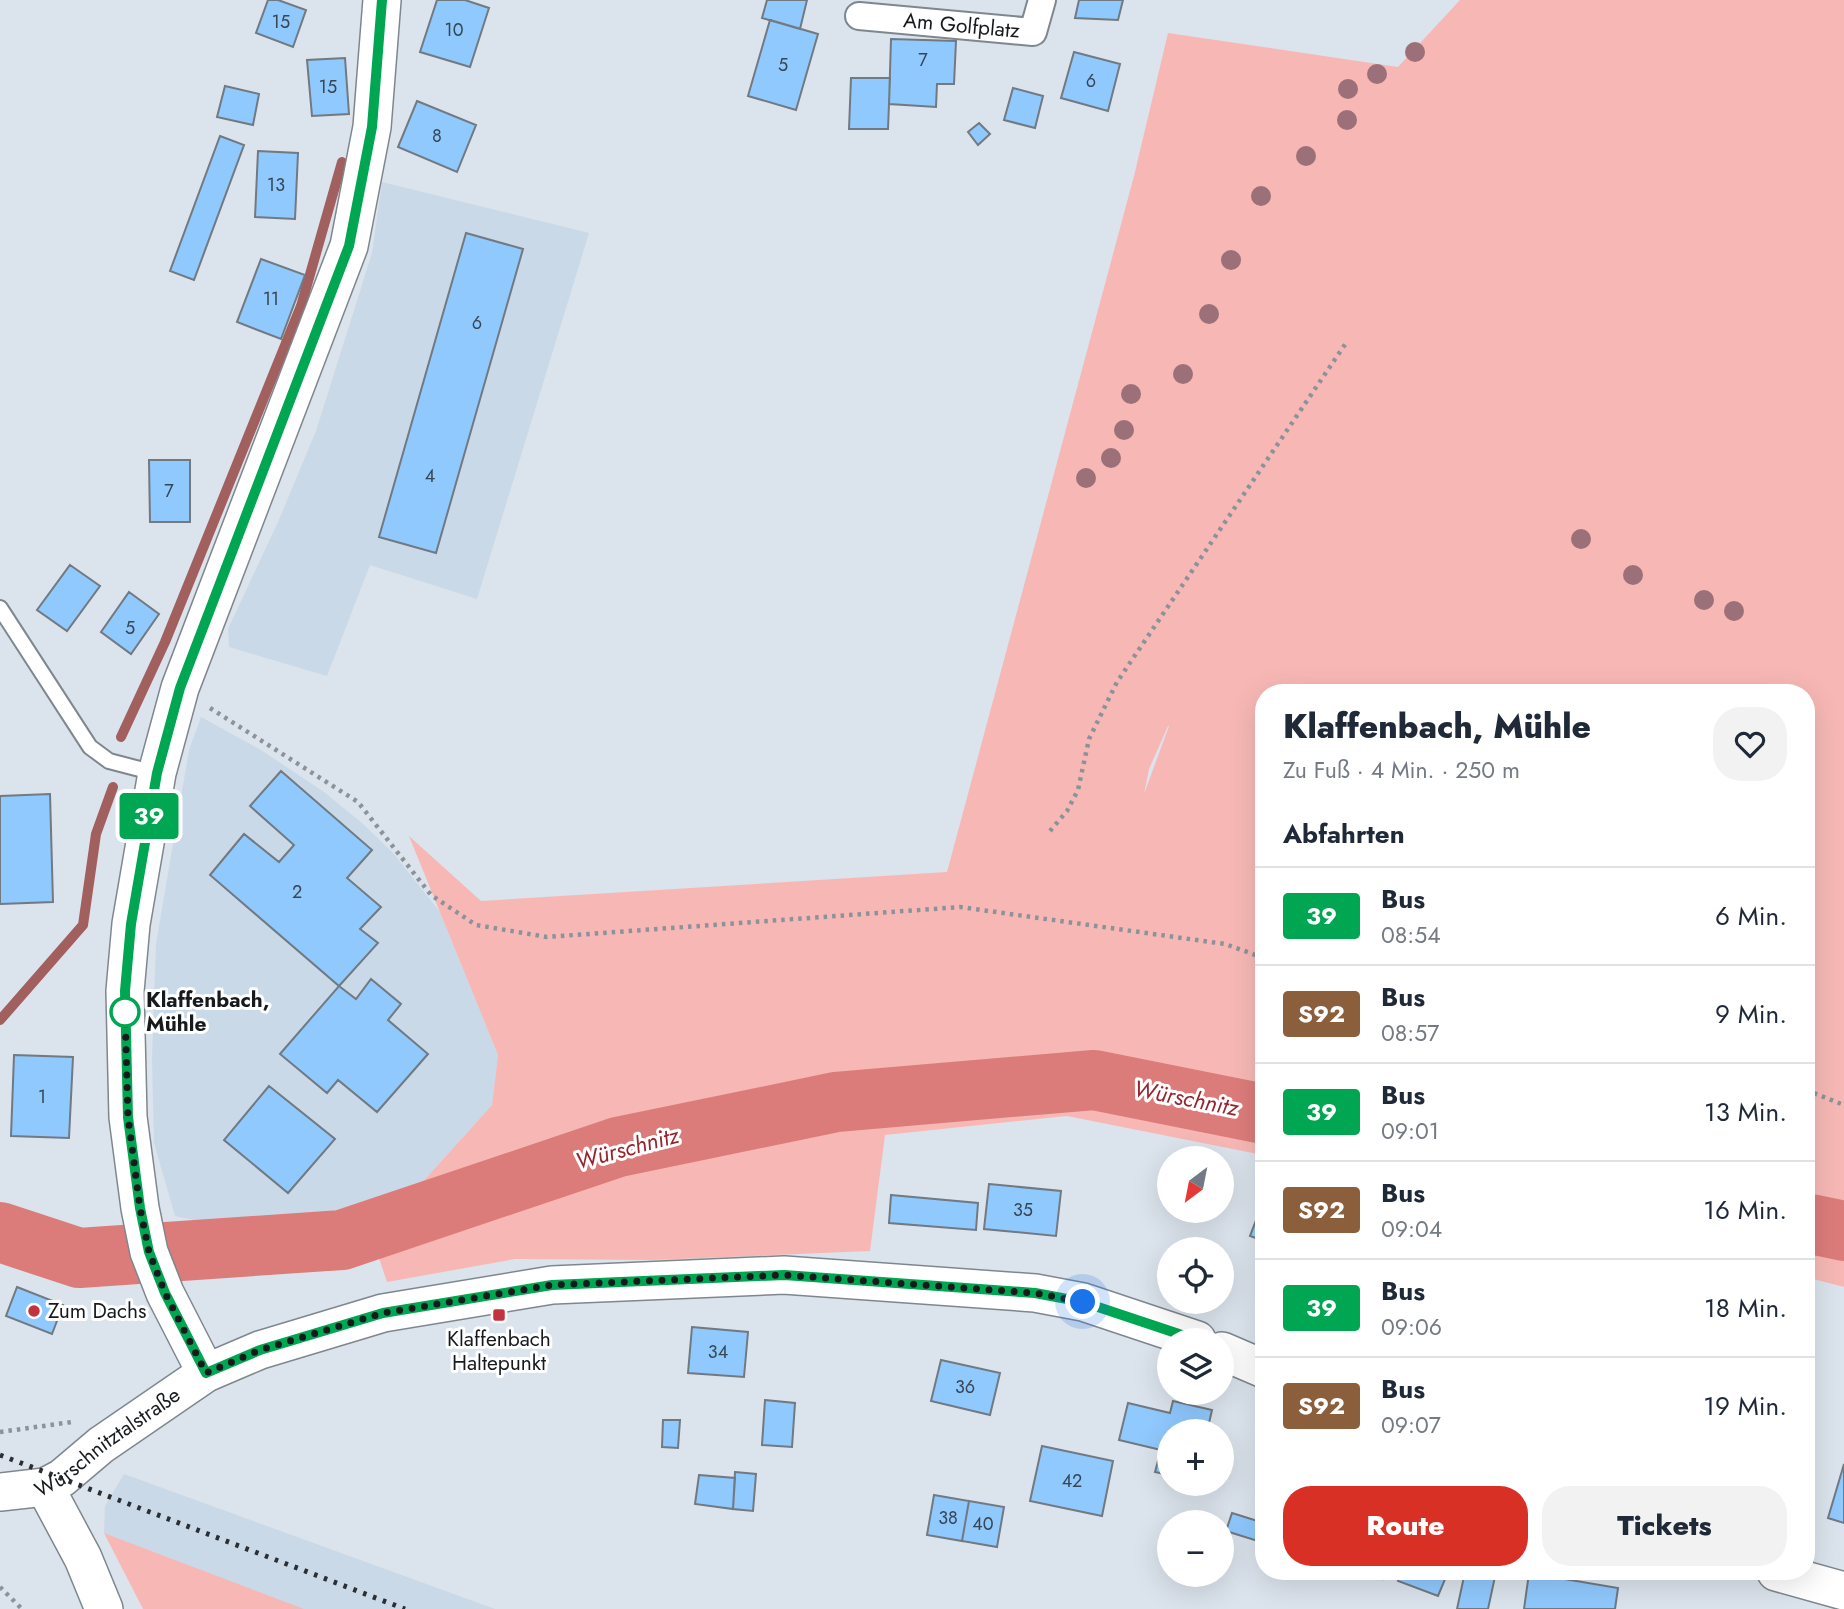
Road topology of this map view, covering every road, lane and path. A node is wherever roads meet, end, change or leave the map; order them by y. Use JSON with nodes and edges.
{"nodes":[{"id":1,"x":382,"y":0,"type":"edge"},
{"id":2,"x":1042,"y":0,"type":"edge"},
{"id":3,"x":859,"y":16,"type":"dead end"},
{"id":4,"x":1346,"y":343,"type":"dead end"},
{"id":5,"x":0,"y":608,"type":"edge"},
{"id":6,"x":180,"y":688,"type":"junction"},
{"id":7,"x":157,"y":773,"type":"junction"},
{"id":8,"x":1050,"y":831,"type":"dead end"},
{"id":9,"x":1255,"y":955,"type":"edge"},
{"id":10,"x":1815,"y":1094,"type":"edge"},
{"id":11,"x":1844,"y":1105,"type":"edge"},
{"id":12,"x":1161,"y":1328,"type":"edge"},
{"id":13,"x":1234,"y":1356,"type":"edge"},
{"id":14,"x":1255,"y":1365,"type":"edge"},
{"id":15,"x":206,"y":1373,"type":"junction"},
{"id":16,"x":0,"y":1432,"type":"edge"},
{"id":17,"x":101,"y":1445,"type":"junction"},
{"id":18,"x":45,"y":1487,"type":"junction"},
{"id":19,"x":0,"y":1492,"type":"edge"},
{"id":20,"x":1805,"y":1580,"type":"edge"},
{"id":21,"x":0,"y":1587,"type":"edge"},
{"id":22,"x":1844,"y":1591,"type":"edge"},
{"id":23,"x":22,"y":1609,"type":"edge"},
{"id":24,"x":104,"y":1609,"type":"edge"}],
"edges":[{"from":1,"to":6,"type":"street"},
{"from":2,"to":3,"type":"street","name":"Am Golfplatz"},
{"from":4,"to":8,"type":"path"},
{"from":5,"to":7,"type":"lane"},
{"from":6,"to":7,"type":"street"},
{"from":6,"to":9,"type":"path"},
{"from":7,"to":15,"type":"street"},
{"from":10,"to":11,"type":"path"},
{"from":12,"to":15,"type":"street","name":"Würschnitztalstraße"},
{"from":13,"to":14,"type":"street"},
{"from":15,"to":17,"type":"street","name":"Würschnitztalstraße"},
{"from":16,"to":17,"type":"path"},
{"from":17,"to":18,"type":"street","name":"Würschnitztalstraße"},
{"from":18,"to":19,"type":"street","name":"Würschnitztalstraße"},
{"from":18,"to":24,"type":"street"},
{"from":20,"to":22,"type":"street"},
{"from":21,"to":23,"type":"path"}]}
